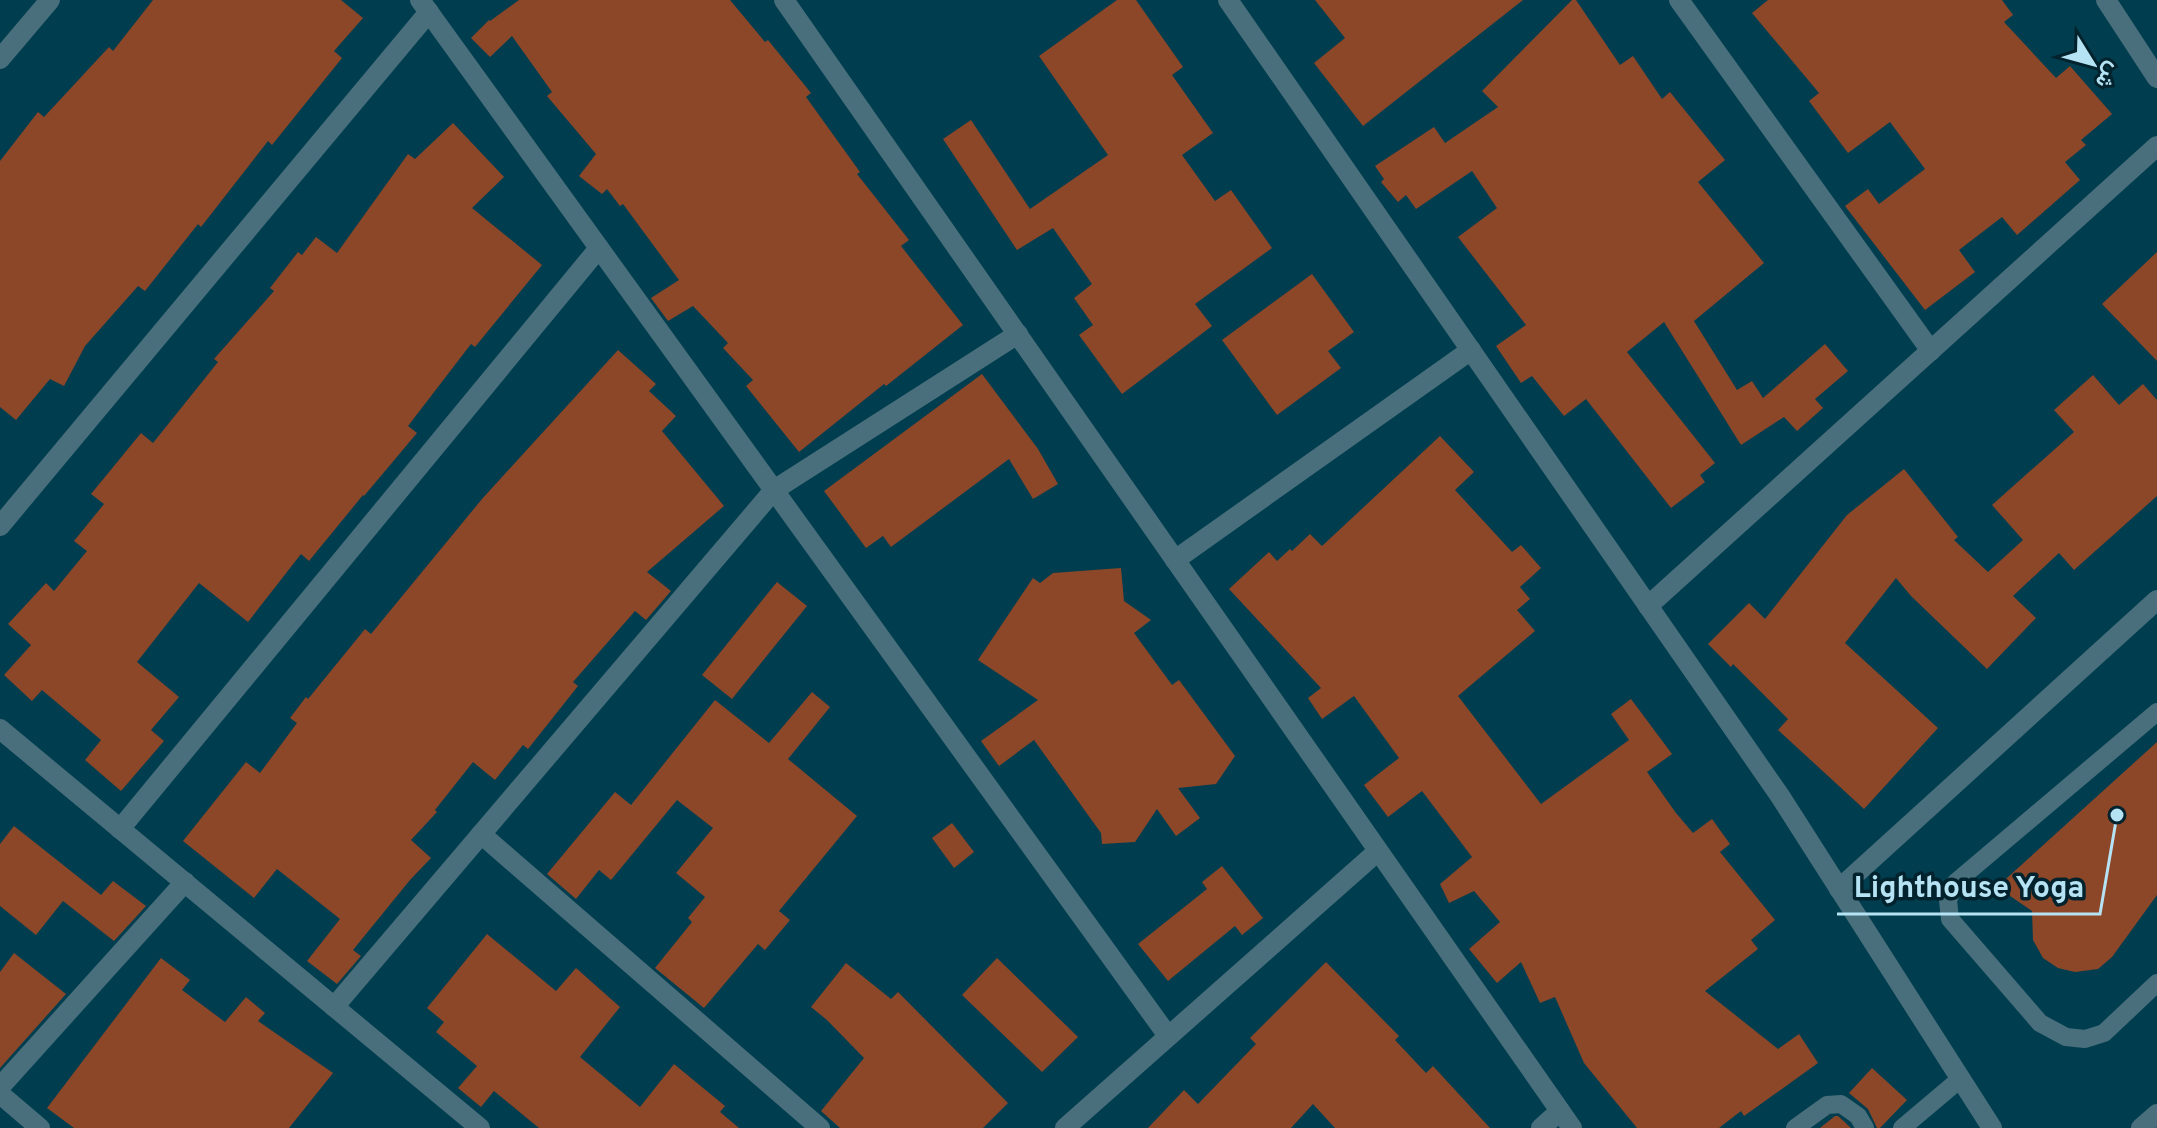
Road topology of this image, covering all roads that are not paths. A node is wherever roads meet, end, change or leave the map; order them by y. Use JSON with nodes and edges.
{"nodes":[{"id":1,"x":50,"y":0,"type":"edge"},
{"id":2,"x":784,"y":0,"type":"edge"},
{"id":3,"x":1228,"y":0,"type":"edge"},
{"id":4,"x":1679,"y":0,"type":"edge"},
{"id":5,"x":2106,"y":0,"type":"edge"},
{"id":6,"x":425,"y":6,"type":"edge"},
{"id":7,"x":0,"y":59,"type":"edge"},
{"id":8,"x":2157,"y":78,"type":"edge"},
{"id":9,"x":2157,"y":146,"type":"edge"},
{"id":10,"x":599,"y":248,"type":"junction"},
{"id":11,"x":1018,"y":334,"type":"junction"},
{"id":12,"x":1471,"y":350,"type":"junction"},
{"id":13,"x":1931,"y":351,"type":"junction"},
{"id":14,"x":774,"y":490,"type":"junction"},
{"id":15,"x":0,"y":526,"type":"edge"},
{"id":16,"x":1175,"y":560,"type":"junction"},
{"id":17,"x":2157,"y":600,"type":"edge"},
{"id":18,"x":1648,"y":606,"type":"junction"},
{"id":19,"x":2157,"y":712,"type":"edge"},
{"id":20,"x":0,"y":729,"type":"edge"},
{"id":21,"x":120,"y":829,"type":"junction"},
{"id":22,"x":481,"y":834,"type":"junction"},
{"id":23,"x":1378,"y":851,"type":"junction"},
{"id":24,"x":185,"y":882,"type":"junction"},
{"id":25,"x":1839,"y":889,"type":"junction"},
{"id":26,"x":2157,"y":983,"type":"edge"},
{"id":27,"x":334,"y":1007,"type":"junction"},
{"id":28,"x":1168,"y":1036,"type":"junction"},
{"id":29,"x":1960,"y":1079,"type":"junction"},
{"id":30,"x":0,"y":1087,"type":"edge"},
{"id":31,"x":0,"y":1094,"type":"edge"},
{"id":32,"x":2157,"y":1114,"type":"edge"},
{"id":33,"x":1566,"y":1120,"type":"edge"},
{"id":34,"x":40,"y":1128,"type":"edge"},
{"id":35,"x":480,"y":1128,"type":"edge"},
{"id":36,"x":820,"y":1128,"type":"edge"},
{"id":37,"x":1065,"y":1128,"type":"edge"},
{"id":38,"x":1541,"y":1128,"type":"edge"},
{"id":39,"x":1795,"y":1128,"type":"edge"},
{"id":40,"x":1865,"y":1128,"type":"edge"},
{"id":41,"x":1902,"y":1128,"type":"edge"},
{"id":42,"x":1992,"y":1128,"type":"edge"},
{"id":43,"x":2141,"y":1128,"type":"edge"}],
"edges":[{"from":1,"to":7,"type":"street"},
{"from":2,"to":11,"type":"street"},
{"from":3,"to":12,"type":"street"},
{"from":4,"to":13,"type":"street"},
{"from":5,"to":8,"type":"street"},
{"from":6,"to":10,"type":"street"},
{"from":6,"to":15,"type":"street"},
{"from":9,"to":13,"type":"street"},
{"from":10,"to":14,"type":"street"},
{"from":10,"to":21,"type":"street"},
{"from":11,"to":14,"type":"street"},
{"from":11,"to":16,"type":"street"},
{"from":12,"to":16,"type":"street"},
{"from":12,"to":18,"type":"street"},
{"from":13,"to":18,"type":"street"},
{"from":14,"to":22,"type":"street"},
{"from":14,"to":28,"type":"street"},
{"from":16,"to":23,"type":"street"},
{"from":17,"to":25,"type":"street"},
{"from":18,"to":25,"type":"street"},
{"from":19,"to":26,"type":"lane"},
{"from":20,"to":21,"type":"street"},
{"from":21,"to":24,"type":"street"},
{"from":22,"to":27,"type":"street"},
{"from":22,"to":36,"type":"street"},
{"from":23,"to":28,"type":"street"},
{"from":23,"to":33,"type":"street"},
{"from":24,"to":27,"type":"street"},
{"from":24,"to":30,"type":"street"},
{"from":25,"to":29,"type":"street"},
{"from":27,"to":35,"type":"street"},
{"from":28,"to":37,"type":"street"},
{"from":29,"to":41,"type":"lane"},
{"from":29,"to":42,"type":"street"},
{"from":31,"to":34,"type":"street"},
{"from":32,"to":43,"type":"street"},
{"from":33,"to":38,"type":"street"},
{"from":39,"to":40,"type":"lane"}]}
